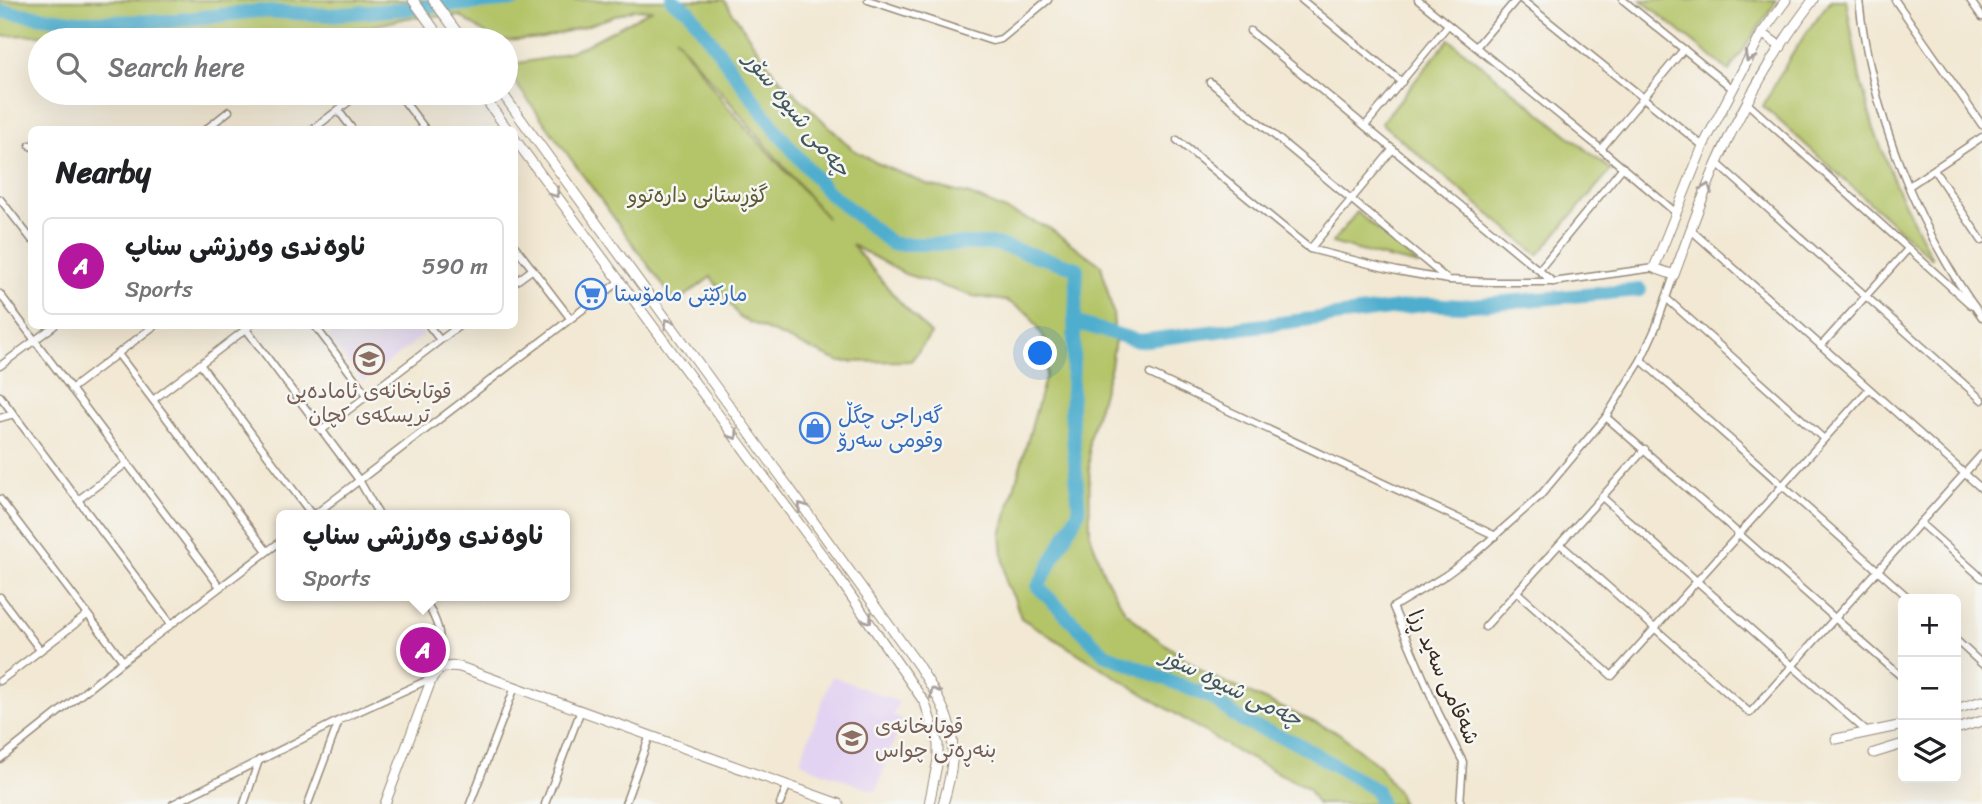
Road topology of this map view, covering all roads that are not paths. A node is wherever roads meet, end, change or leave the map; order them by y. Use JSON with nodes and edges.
{"nodes":[{"id":1,"x":413,"y":0,"type":"edge"},
{"id":2,"x":433,"y":0,"type":"edge"},
{"id":3,"x":868,"y":0,"type":"edge"},
{"id":4,"x":1048,"y":0,"type":"edge"},
{"id":5,"x":1302,"y":0,"type":"edge"},
{"id":6,"x":1418,"y":0,"type":"edge"},
{"id":7,"x":1516,"y":0,"type":"edge"},
{"id":8,"x":1522,"y":0,"type":"edge"},
{"id":9,"x":1623,"y":0,"type":"edge"},
{"id":10,"x":1786,"y":0,"type":"edge"},
{"id":11,"x":1813,"y":0,"type":"edge"},
{"id":12,"x":1859,"y":0,"type":"edge"},
{"id":13,"x":1895,"y":0,"type":"edge"},
{"id":14,"x":1970,"y":0,"type":"edge"},
{"id":15,"x":1982,"y":17,"type":"edge"},
{"id":16,"x":1448,"y":25,"type":"junction"},
{"id":17,"x":432,"y":28,"type":"edge"},
{"id":18,"x":455,"y":28,"type":"edge"},
{"id":19,"x":1250,"y":31,"type":"dead end"},
{"id":20,"x":1762,"y":33,"type":"junction"},
{"id":21,"x":1476,"y":47,"type":"junction"},
{"id":22,"x":1781,"y":47,"type":"junction"},
{"id":23,"x":1684,"y":49,"type":"junction"},
{"id":24,"x":1210,"y":82,"type":"dead end"},
{"id":25,"x":1402,"y":82,"type":"junction"},
{"id":26,"x":1732,"y":89,"type":"junction"},
{"id":27,"x":1643,"y":97,"type":"junction"},
{"id":28,"x":1748,"y":104,"type":"junction"},
{"id":29,"x":344,"y":105,"type":"edge"},
{"id":30,"x":407,"y":105,"type":"edge"},
{"id":31,"x":490,"y":105,"type":"edge"},
{"id":32,"x":511,"y":105,"type":"edge"},
{"id":33,"x":338,"y":110,"type":"junction"},
{"id":34,"x":229,"y":111,"type":"dead end"},
{"id":35,"x":1982,"y":125,"type":"edge"},
{"id":36,"x":210,"y":126,"type":"edge"},
{"id":37,"x":317,"y":126,"type":"edge"},
{"id":38,"x":350,"y":126,"type":"edge"},
{"id":39,"x":423,"y":126,"type":"edge"},
{"id":40,"x":505,"y":126,"type":"edge"},
{"id":41,"x":1366,"y":126,"type":"junction"},
{"id":42,"x":1982,"y":137,"type":"edge"},
{"id":43,"x":1177,"y":140,"type":"dead end"},
{"id":44,"x":518,"y":143,"type":"edge"},
{"id":45,"x":1703,"y":146,"type":"junction"},
{"id":46,"x":1393,"y":149,"type":"junction"},
{"id":47,"x":1601,"y":149,"type":"junction"},
{"id":48,"x":1717,"y":163,"type":"junction"},
{"id":49,"x":1623,"y":167,"type":"junction"},
{"id":50,"x":1934,"y":170,"type":"junction"},
{"id":51,"x":1909,"y":186,"type":"junction"},
{"id":52,"x":0,"y":199,"type":"edge"},
{"id":53,"x":1353,"y":200,"type":"junction"},
{"id":54,"x":1675,"y":212,"type":"junction"},
{"id":55,"x":1690,"y":230,"type":"junction"},
{"id":56,"x":28,"y":235,"type":"edge"},
{"id":57,"x":1982,"y":241,"type":"edge"},
{"id":58,"x":1310,"y":249,"type":"junction"},
{"id":59,"x":1908,"y":249,"type":"junction"},
{"id":60,"x":518,"y":250,"type":"edge"},
{"id":61,"x":1654,"y":268,"type":"junction"},
{"id":62,"x":533,"y":269,"type":"junction"},
{"id":63,"x":1539,"y":270,"type":"junction"},
{"id":64,"x":1674,"y":275,"type":"junction"},
{"id":65,"x":518,"y":280,"type":"edge"},
{"id":66,"x":1449,"y":280,"type":"junction"},
{"id":67,"x":620,"y":281,"type":"junction"},
{"id":68,"x":1553,"y":282,"type":"junction"},
{"id":69,"x":0,"y":294,"type":"edge"},
{"id":70,"x":1866,"y":296,"type":"junction"},
{"id":71,"x":1666,"y":298,"type":"junction"},
{"id":72,"x":1981,"y":315,"type":"edge"},
{"id":73,"x":570,"y":318,"type":"junction"},
{"id":74,"x":50,"y":329,"type":"edge"},
{"id":75,"x":150,"y":329,"type":"edge"},
{"id":76,"x":245,"y":329,"type":"edge"},
{"id":77,"x":249,"y":329,"type":"edge"},
{"id":78,"x":318,"y":329,"type":"edge"},
{"id":79,"x":431,"y":329,"type":"edge"},
{"id":80,"x":455,"y":329,"type":"edge"},
{"id":81,"x":35,"y":340,"type":"junction"},
{"id":82,"x":440,"y":340,"type":"junction"},
{"id":83,"x":1822,"y":346,"type":"junction"},
{"id":84,"x":118,"y":354,"type":"junction"},
{"id":85,"x":1641,"y":360,"type":"junction"},
{"id":86,"x":200,"y":364,"type":"junction"},
{"id":87,"x":0,"y":366,"type":"edge"},
{"id":88,"x":1150,"y":374,"type":"dead end"},
{"id":89,"x":71,"y":389,"type":"junction"},
{"id":90,"x":1869,"y":389,"type":"junction"},
{"id":91,"x":367,"y":395,"type":"junction"},
{"id":92,"x":0,"y":396,"type":"edge"},
{"id":93,"x":153,"y":400,"type":"junction"},
{"id":94,"x":1982,"y":400,"type":"edge"},
{"id":95,"x":727,"y":405,"type":"junction"},
{"id":96,"x":718,"y":413,"type":"junction"},
{"id":97,"x":13,"y":414,"type":"junction"},
{"id":98,"x":1606,"y":416,"type":"junction"},
{"id":99,"x":0,"y":418,"type":"edge"},
{"id":100,"x":322,"y":430,"type":"junction"},
{"id":101,"x":1824,"y":439,"type":"junction"},
{"id":102,"x":1645,"y":449,"type":"junction"},
{"id":103,"x":1982,"y":454,"type":"edge"},
{"id":104,"x":127,"y":463,"type":"junction"},
{"id":105,"x":1965,"y":474,"type":"junction"},
{"id":106,"x":359,"y":480,"type":"junction"},
{"id":107,"x":1782,"y":486,"type":"junction"},
{"id":108,"x":1982,"y":489,"type":"edge"},
{"id":109,"x":1602,"y":496,"type":"junction"},
{"id":110,"x":0,"y":499,"type":"edge"},
{"id":111,"x":78,"y":500,"type":"junction"},
{"id":112,"x":309,"y":510,"type":"edge"},
{"id":113,"x":320,"y":510,"type":"edge"},
{"id":114,"x":376,"y":510,"type":"edge"},
{"id":115,"x":1920,"y":523,"type":"junction"},
{"id":116,"x":1740,"y":533,"type":"junction"},
{"id":117,"x":1496,"y":536,"type":"junction"},
{"id":118,"x":1560,"y":544,"type":"junction"},
{"id":119,"x":276,"y":545,"type":"edge"},
{"id":120,"x":267,"y":551,"type":"junction"},
{"id":121,"x":1878,"y":570,"type":"junction"},
{"id":122,"x":1982,"y":578,"type":"edge"},
{"id":123,"x":1697,"y":581,"type":"junction"},
{"id":124,"x":220,"y":587,"type":"junction"},
{"id":125,"x":1517,"y":592,"type":"junction"},
{"id":126,"x":1904,"y":594,"type":"edge"},
{"id":127,"x":0,"y":597,"type":"edge"},
{"id":128,"x":426,"y":601,"type":"edge"},
{"id":129,"x":3,"y":607,"type":"edge"},
{"id":130,"x":86,"y":614,"type":"junction"},
{"id":131,"x":1835,"y":618,"type":"junction"},
{"id":132,"x":171,"y":624,"type":"junction"},
{"id":133,"x":1485,"y":627,"type":"dead end"},
{"id":134,"x":1655,"y":628,"type":"junction"},
{"id":135,"x":1961,"y":645,"type":"edge"},
{"id":136,"x":40,"y":650,"type":"junction"},
{"id":137,"x":123,"y":662,"type":"junction"},
{"id":138,"x":1982,"y":664,"type":"edge"},
{"id":139,"x":1792,"y":666,"type":"junction"},
{"id":140,"x":1898,"y":674,"type":"edge"},
{"id":141,"x":432,"y":678,"type":"junction"},
{"id":142,"x":0,"y":681,"type":"edge"},
{"id":143,"x":515,"y":687,"type":"junction"},
{"id":144,"x":1982,"y":701,"type":"edge"},
{"id":145,"x":1961,"y":707,"type":"edge"},
{"id":146,"x":581,"y":710,"type":"junction"},
{"id":147,"x":340,"y":720,"type":"junction"},
{"id":148,"x":1982,"y":721,"type":"edge"},
{"id":149,"x":1898,"y":725,"type":"edge"},
{"id":150,"x":1961,"y":727,"type":"edge"},
{"id":151,"x":1867,"y":732,"type":"junction"},
{"id":152,"x":650,"y":735,"type":"junction"},
{"id":153,"x":1836,"y":738,"type":"dead end"},
{"id":154,"x":1898,"y":745,"type":"edge"},
{"id":155,"x":1874,"y":753,"type":"dead end"},
{"id":156,"x":0,"y":759,"type":"edge"},
{"id":157,"x":259,"y":760,"type":"junction"},
{"id":158,"x":787,"y":786,"type":"junction"},
{"id":159,"x":387,"y":803,"type":"edge"},
{"id":160,"x":173,"y":804,"type":"edge"},
{"id":161,"x":244,"y":804,"type":"edge"},
{"id":162,"x":308,"y":804,"type":"edge"},
{"id":163,"x":470,"y":804,"type":"edge"},
{"id":164,"x":545,"y":804,"type":"edge"},
{"id":165,"x":625,"y":804,"type":"edge"},
{"id":166,"x":780,"y":804,"type":"edge"},
{"id":167,"x":839,"y":804,"type":"edge"},
{"id":168,"x":929,"y":804,"type":"edge"},
{"id":169,"x":943,"y":804,"type":"edge"},
{"id":170,"x":1460,"y":804,"type":"edge"}],
"edges":[{"from":1,"to":17,"type":"main road"},
{"from":2,"to":18,"type":"main road"},
{"from":3,"to":4,"type":"street"},
{"from":5,"to":25,"type":"street"},
{"from":6,"to":16,"type":"street"},
{"from":7,"to":21,"type":"street"},
{"from":8,"to":27,"type":"street"},
{"from":9,"to":23,"type":"street"},
{"from":10,"to":20,"type":"main road"},
{"from":11,"to":22,"type":"main road"},
{"from":12,"to":51,"type":"street"},
{"from":13,"to":35,"type":"street"},
{"from":14,"to":15,"type":"street"},
{"from":16,"to":21,"type":"street"},
{"from":16,"to":25,"type":"street"},
{"from":19,"to":41,"type":"street"},
{"from":20,"to":22,"type":"main road"},
{"from":20,"to":26,"type":"main road","one_way":true},
{"from":21,"to":47,"type":"street"},
{"from":22,"to":28,"type":"main road"},
{"from":23,"to":26,"type":"street"},
{"from":23,"to":27,"type":"street"},
{"from":24,"to":53,"type":"street"},
{"from":25,"to":41,"type":"street"},
{"from":26,"to":45,"type":"main road"},
{"from":27,"to":45,"type":"street"},
{"from":27,"to":47,"type":"street"},
{"from":28,"to":48,"type":"main road"},
{"from":28,"to":59,"type":"street"},
{"from":29,"to":33,"type":"street"},
{"from":30,"to":39,"type":"street"},
{"from":31,"to":40,"type":"main road"},
{"from":95,"to":32,"type":"main road","one_way":true},
{"from":33,"to":37,"type":"street"},
{"from":33,"to":38,"type":"street"},
{"from":34,"to":36,"type":"street"},
{"from":41,"to":46,"type":"street"},
{"from":42,"to":50,"type":"street"},
{"from":43,"to":58,"type":"street"},
{"from":44,"to":67,"type":"main road","one_way":true},
{"from":45,"to":54,"type":"main road"},
{"from":46,"to":53,"type":"street"},
{"from":46,"to":63,"type":"street"},
{"from":47,"to":49,"type":"street"},
{"from":55,"to":48,"type":"main road","one_way":true},
{"from":48,"to":70,"type":"street"},
{"from":49,"to":54,"type":"street"},
{"from":49,"to":63,"type":"street"},
{"from":50,"to":51,"type":"street"},
{"from":50,"to":57,"type":"street"},
{"from":51,"to":72,"type":"street"},
{"from":52,"to":56,"type":"street"},
{"from":53,"to":58,"type":"street"},
{"from":53,"to":66,"type":"street"},
{"from":54,"to":61,"type":"main road"},
{"from":55,"to":64,"type":"main road"},
{"from":55,"to":83,"type":"street"},
{"from":58,"to":66,"type":"street"},
{"from":59,"to":70,"type":"street"},
{"from":59,"to":72,"type":"street"},
{"from":60,"to":62,"type":"street"},
{"from":61,"to":64,"type":"main road"},
{"from":61,"to":68,"type":"street"},
{"from":62,"to":65,"type":"street"},
{"from":62,"to":73,"type":"street"},
{"from":63,"to":68,"type":"street"},
{"from":64,"to":71,"type":"street"},
{"from":66,"to":68,"type":"street"},
{"from":67,"to":73,"type":"street"},
{"from":67,"to":96,"type":"main road"},
{"from":69,"to":81,"type":"street"},
{"from":70,"to":83,"type":"street"},
{"from":70,"to":94,"type":"street"},
{"from":71,"to":85,"type":"street"},
{"from":71,"to":101,"type":"street"},
{"from":73,"to":106,"type":"street"},
{"from":74,"to":81,"type":"street"},
{"from":75,"to":84,"type":"street"},
{"from":76,"to":86,"type":"street"},
{"from":77,"to":100,"type":"street"},
{"from":78,"to":91,"type":"street"},
{"from":79,"to":82,"type":"street"},
{"from":80,"to":82,"type":"street"},
{"from":81,"to":87,"type":"street"},
{"from":81,"to":89,"type":"street"},
{"from":82,"to":91,"type":"street"},
{"from":83,"to":90,"type":"street"},
{"from":84,"to":89,"type":"street"},
{"from":84,"to":93,"type":"street"},
{"from":85,"to":98,"type":"street"},
{"from":85,"to":107,"type":"street"},
{"from":86,"to":93,"type":"street"},
{"from":86,"to":112,"type":"street"},
{"from":88,"to":117,"type":"street"},
{"from":89,"to":104,"type":"street"},
{"from":90,"to":101,"type":"street"},
{"from":90,"to":105,"type":"street"},
{"from":91,"to":100,"type":"street"},
{"from":92,"to":97,"type":"street"},
{"from":93,"to":120,"type":"street"},
{"from":95,"to":96,"type":"main road"},
{"from":169,"to":95,"type":"main road","one_way":true},
{"from":96,"to":168,"type":"main road","one_way":true},
{"from":97,"to":99,"type":"street"},
{"from":97,"to":111,"type":"street"},
{"from":98,"to":102,"type":"street"},
{"from":98,"to":117,"type":"street"},
{"from":100,"to":106,"type":"street"},
{"from":101,"to":107,"type":"street"},
{"from":102,"to":109,"type":"street"},
{"from":102,"to":116,"type":"street"},
{"from":103,"to":105,"type":"street"},
{"from":104,"to":111,"type":"street"},
{"from":104,"to":124,"type":"street"},
{"from":105,"to":108,"type":"street"},
{"from":105,"to":115,"type":"street"},
{"from":106,"to":113,"type":"street"},
{"from":106,"to":114,"type":"street"},
{"from":107,"to":116,"type":"street"},
{"from":107,"to":121,"type":"street"},
{"from":109,"to":118,"type":"street"},
{"from":109,"to":123,"type":"street"},
{"from":110,"to":130,"type":"street"},
{"from":111,"to":132,"type":"street"},
{"from":115,"to":121,"type":"street"},
{"from":115,"to":122,"type":"street"},
{"from":116,"to":123,"type":"street"},
{"from":116,"to":131,"type":"street"},
{"from":117,"to":170,"type":"street","name":"شەقامی سەید ڕزا"},
{"from":118,"to":125,"type":"street"},
{"from":118,"to":134,"type":"street"},
{"from":119,"to":120,"type":"street"},
{"from":120,"to":124,"type":"street"},
{"from":121,"to":126,"type":"street"},
{"from":121,"to":131,"type":"street"},
{"from":123,"to":134,"type":"street"},
{"from":123,"to":139,"type":"street"},
{"from":124,"to":132,"type":"street"},
{"from":125,"to":133,"type":"street"},
{"from":125,"to":134,"type":"street"},
{"from":127,"to":129,"type":"street"},
{"from":128,"to":141,"type":"street"},
{"from":129,"to":136,"type":"street"},
{"from":130,"to":136,"type":"street"},
{"from":130,"to":137,"type":"street"},
{"from":131,"to":139,"type":"street"},
{"from":131,"to":140,"type":"street"},
{"from":132,"to":137,"type":"street"},
{"from":134,"to":139,"type":"street"},
{"from":135,"to":138,"type":"street"},
{"from":136,"to":142,"type":"street"},
{"from":137,"to":156,"type":"street"},
{"from":139,"to":151,"type":"street"},
{"from":141,"to":143,"type":"main road"},
{"from":141,"to":147,"type":"street"},
{"from":141,"to":159,"type":"main road"},
{"from":143,"to":146,"type":"main road"},
{"from":143,"to":163,"type":"street"},
{"from":144,"to":145,"type":"main road"},
{"from":146,"to":152,"type":"main road"},
{"from":146,"to":164,"type":"street"},
{"from":147,"to":157,"type":"street"},
{"from":147,"to":162,"type":"street"},
{"from":148,"to":150,"type":"main road"},
{"from":149,"to":151,"type":"main road"},
{"from":151,"to":153,"type":"main road"},
{"from":152,"to":158,"type":"main road"},
{"from":152,"to":165,"type":"street"},
{"from":154,"to":155,"type":"main road"},
{"from":157,"to":160,"type":"street"},
{"from":157,"to":161,"type":"street"},
{"from":158,"to":166,"type":"street"},
{"from":158,"to":167,"type":"main road"}]}
